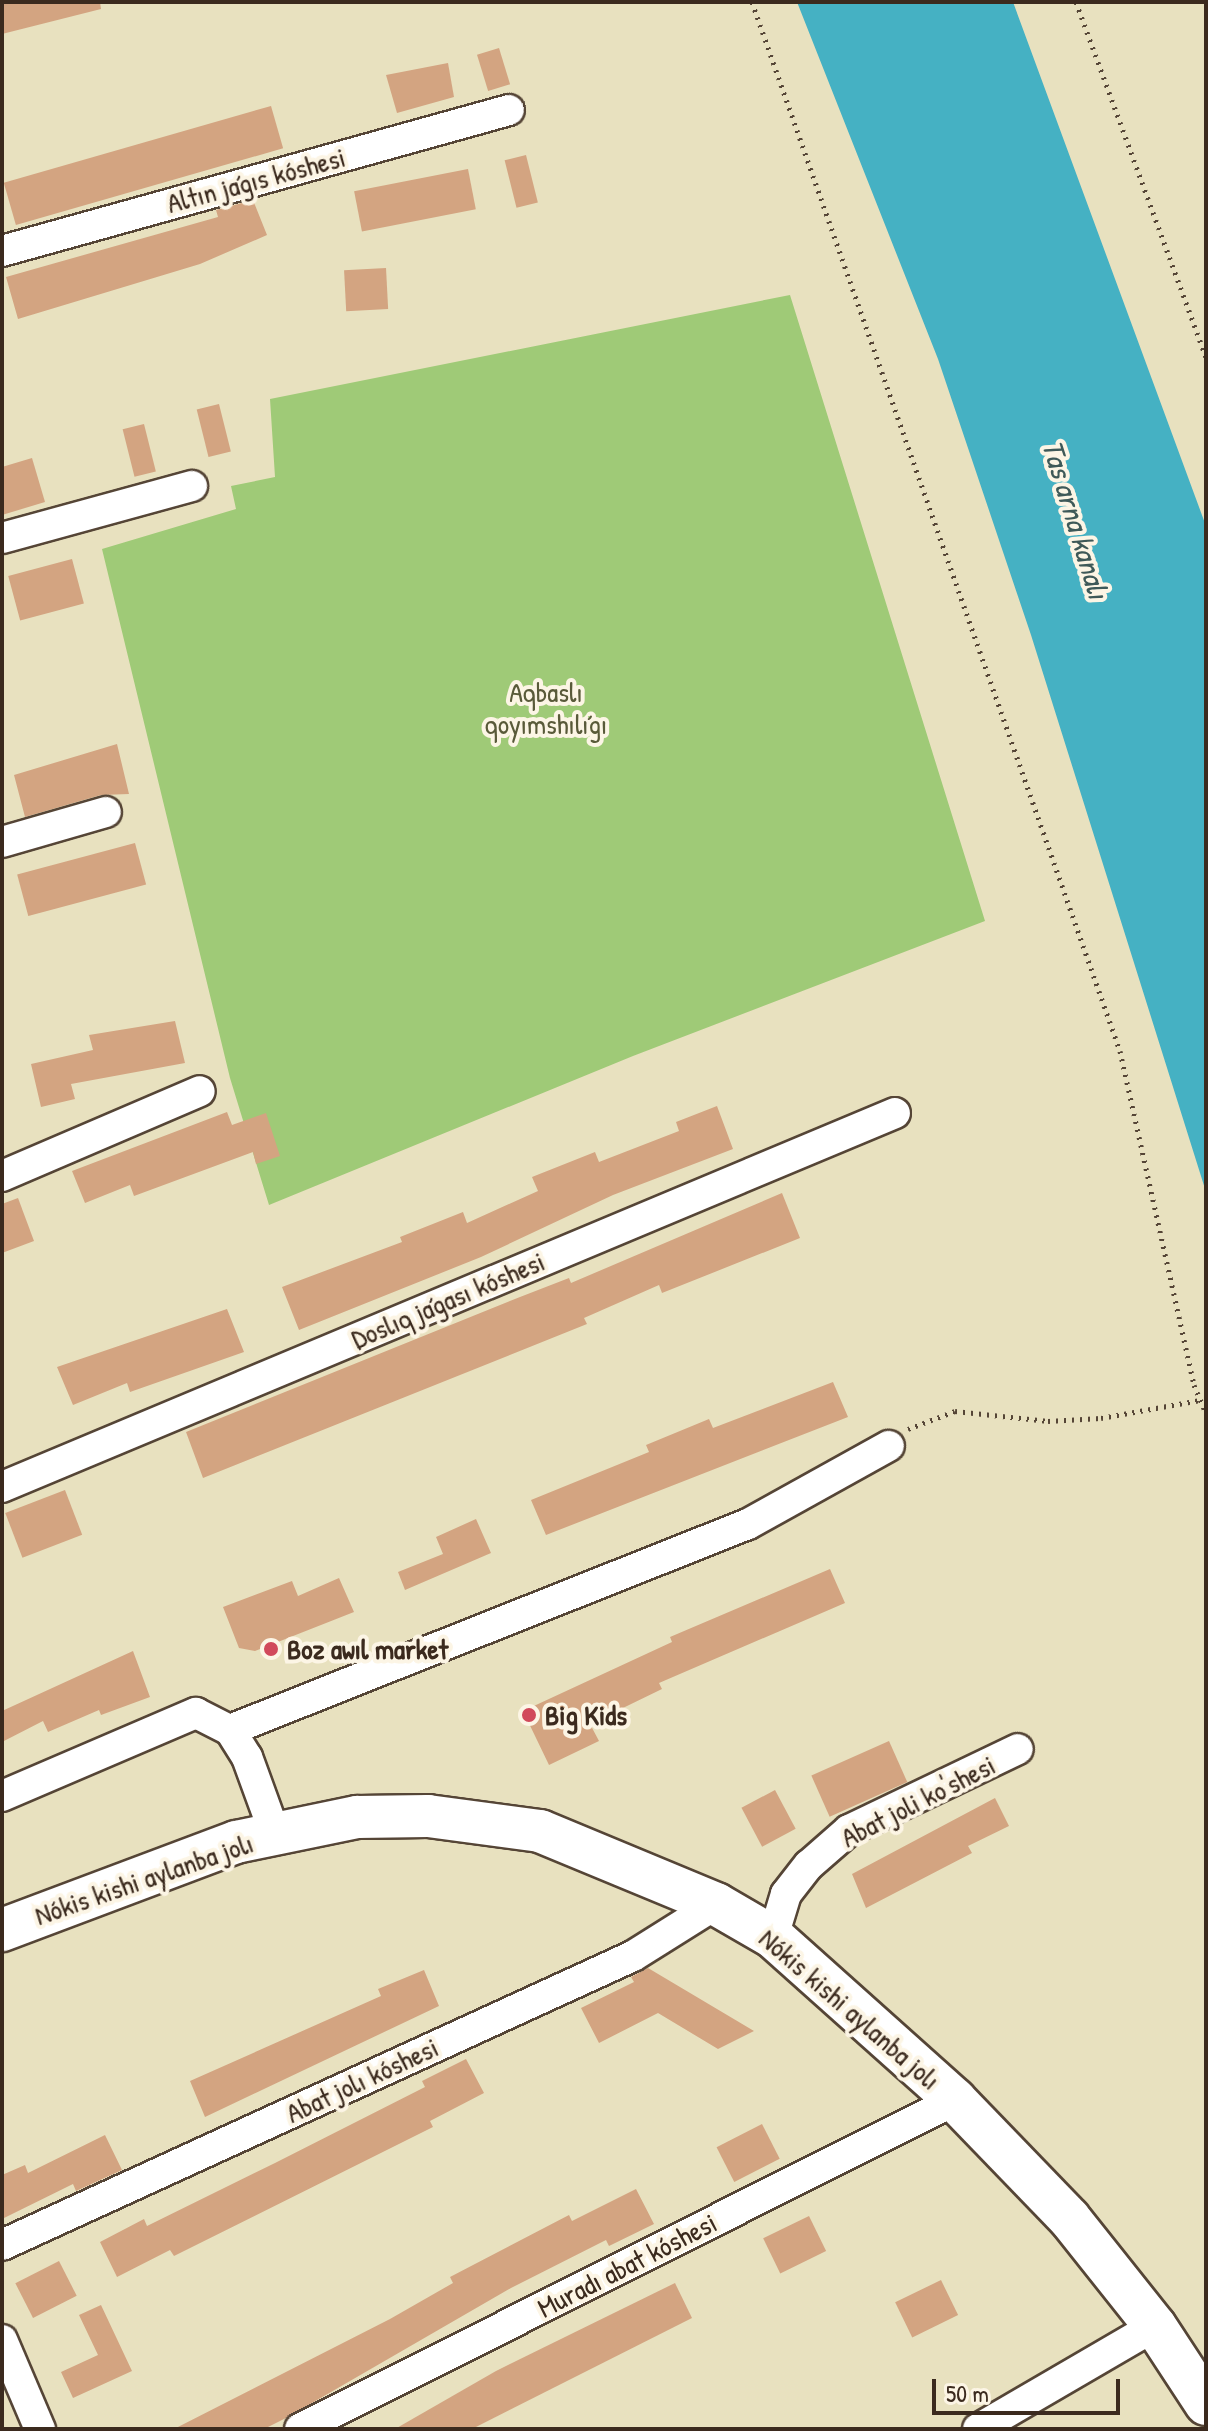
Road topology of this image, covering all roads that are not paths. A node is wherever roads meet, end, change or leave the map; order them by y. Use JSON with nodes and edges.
{"nodes":[{"id":1,"x":509,"y":110,"type":"dead end"},
{"id":2,"x":2,"y":251,"type":"edge"},
{"id":3,"x":192,"y":486,"type":"dead end"},
{"id":4,"x":2,"y":538,"type":"edge"},
{"id":5,"x":106,"y":812,"type":"dead end"},
{"id":6,"x":2,"y":842,"type":"edge"},
{"id":7,"x":200,"y":1091,"type":"dead end"},
{"id":8,"x":895,"y":1113,"type":"dead end"},
{"id":9,"x":2,"y":1176,"type":"edge"},
{"id":10,"x":889,"y":1446,"type":"road end"},
{"id":11,"x":2,"y":1487,"type":"edge"},
{"id":12,"x":230,"y":1730,"type":"junction"},
{"id":13,"x":1018,"y":1749,"type":"dead end"},
{"id":14,"x":2,"y":1796,"type":"edge"},
{"id":15,"x":275,"y":1834,"type":"junction"},
{"id":16,"x":716,"y":1904,"type":"junction"},
{"id":17,"x":2,"y":1930,"type":"edge"},
{"id":18,"x":773,"y":1937,"type":"junction"},
{"id":19,"x":955,"y":2100,"type":"junction"},
{"id":20,"x":2,"y":2245,"type":"edge"},
{"id":21,"x":1155,"y":2326,"type":"junction"},
{"id":22,"x":2,"y":2340,"type":"edge"},
{"id":23,"x":1206,"y":2404,"type":"edge"},
{"id":24,"x":40,"y":2429,"type":"edge"},
{"id":25,"x":300,"y":2429,"type":"edge"},
{"id":26,"x":978,"y":2429,"type":"edge"}],
"edges":[{"from":1,"to":2,"type":"street","name":"Altın jaǵıs kóshesi"},
{"from":3,"to":4,"type":"street"},
{"from":5,"to":6,"type":"street"},
{"from":7,"to":9,"type":"street"},
{"from":8,"to":11,"type":"street","name":"Doslıq jaǵası kóshesi"},
{"from":10,"to":12,"type":"street"},
{"from":12,"to":14,"type":"street"},
{"from":12,"to":15,"type":"street"},
{"from":13,"to":18,"type":"street","name":"Abat joli ko'shesi"},
{"from":15,"to":16,"type":"main road","name":"Nókis kishi aylanba jolı"},
{"from":15,"to":17,"type":"main road","name":"Nókis kishi aylanba jolı"},
{"from":16,"to":18,"type":"main road","name":"Nókis kishi aylanba jolı"},
{"from":16,"to":20,"type":"street","name":"Abat jolı kóshesi"},
{"from":18,"to":19,"type":"main road","name":"Nókis kishi aylanba jolı"},
{"from":19,"to":21,"type":"main road","name":"Nókis kishi aylanba jolı"},
{"from":19,"to":25,"type":"street","name":"Muradı abat kóshesi"},
{"from":21,"to":23,"type":"main road","name":"Nókis kishi aylanba jolı"},
{"from":21,"to":26,"type":"street"},
{"from":22,"to":24,"type":"street"}]}
